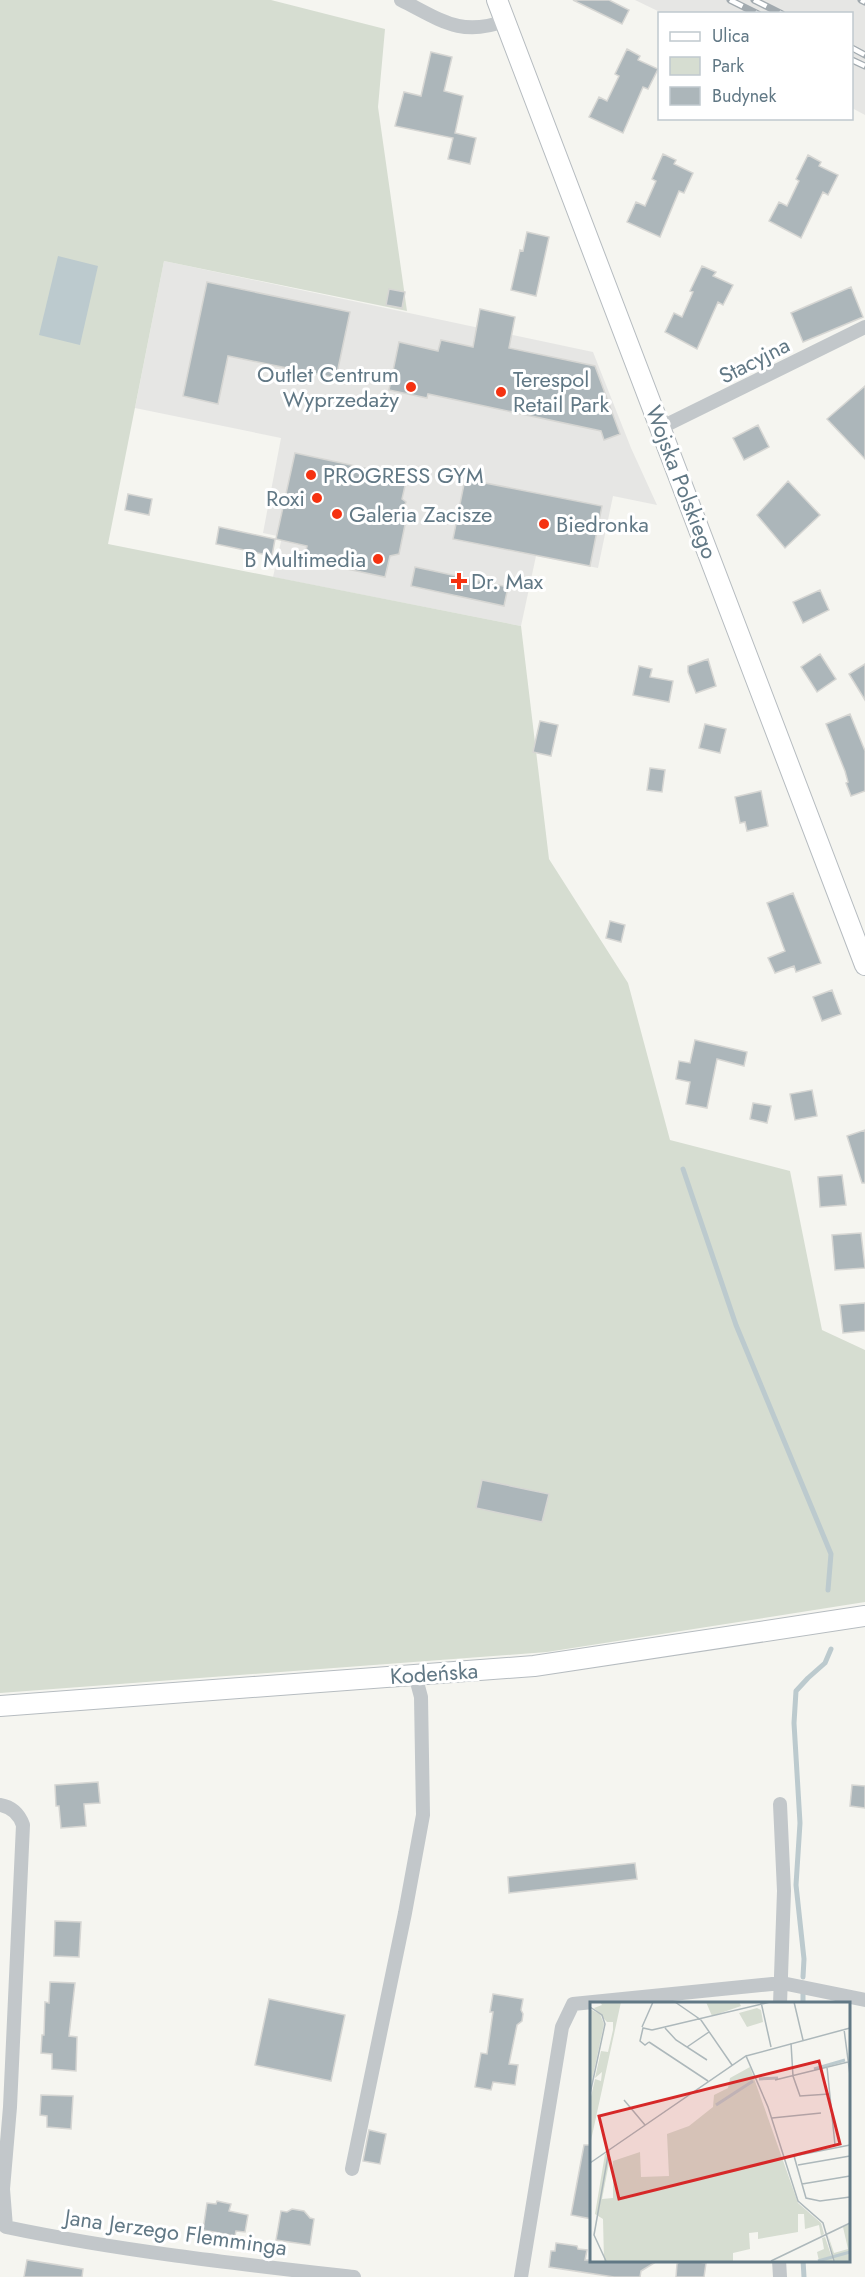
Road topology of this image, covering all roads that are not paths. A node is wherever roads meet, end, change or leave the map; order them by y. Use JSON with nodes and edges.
{"nodes":[{"id":1,"x":401,"y":0,"type":"edge"},
{"id":2,"x":497,"y":0,"type":"edge"},
{"id":3,"x":505,"y":21,"type":"junction"},
{"id":4,"x":865,"y":327,"type":"edge"},
{"id":5,"x":660,"y":428,"type":"junction"},
{"id":6,"x":865,"y":965,"type":"edge"},
{"id":7,"x":865,"y":1616,"type":"edge"},
{"id":8,"x":415,"y":1674,"type":"junction"},
{"id":9,"x":0,"y":1706,"type":"edge"},
{"id":10,"x":780,"y":1804,"type":"dead end"},
{"id":11,"x":0,"y":1805,"type":"edge"},
{"id":12,"x":782,"y":1983,"type":"junction"},
{"id":13,"x":865,"y":2000,"type":"edge"},
{"id":14,"x":590,"y":2002,"type":"edge"},
{"id":15,"x":593,"y":2002,"type":"edge"},
{"id":16,"x":780,"y":2002,"type":"edge"},
{"id":17,"x":352,"y":2169,"type":"dead end"},
{"id":18,"x":3,"y":2232,"type":"edge"},
{"id":19,"x":246,"y":2271,"type":"edge"},
{"id":20,"x":354,"y":2277,"type":"edge"},
{"id":21,"x":521,"y":2277,"type":"edge"}],
"edges":[{"from":1,"to":3,"type":"street"},
{"from":2,"to":3,"type":"main road","name":"Wojska Polskiego"},
{"from":3,"to":5,"type":"main road","name":"Wojska Polskiego"},
{"from":4,"to":5,"type":"street","name":"Stacyjna"},
{"from":5,"to":6,"type":"main road","name":"Wojska Polskiego"},
{"from":7,"to":8,"type":"main road","name":"Kodeńska"},
{"from":8,"to":9,"type":"main road","name":"Kodeńska"},
{"from":8,"to":17,"type":"street"},
{"from":10,"to":12,"type":"street"},
{"from":11,"to":18,"type":"street"},
{"from":12,"to":13,"type":"street"},
{"from":12,"to":15,"type":"street"},
{"from":12,"to":16,"type":"street"},
{"from":14,"to":21,"type":"street"},
{"from":18,"to":19,"type":"street","name":"Jana Jerzego Flemminga"},
{"from":19,"to":20,"type":"street","name":"Jana Jerzego Flemminga"}]}
